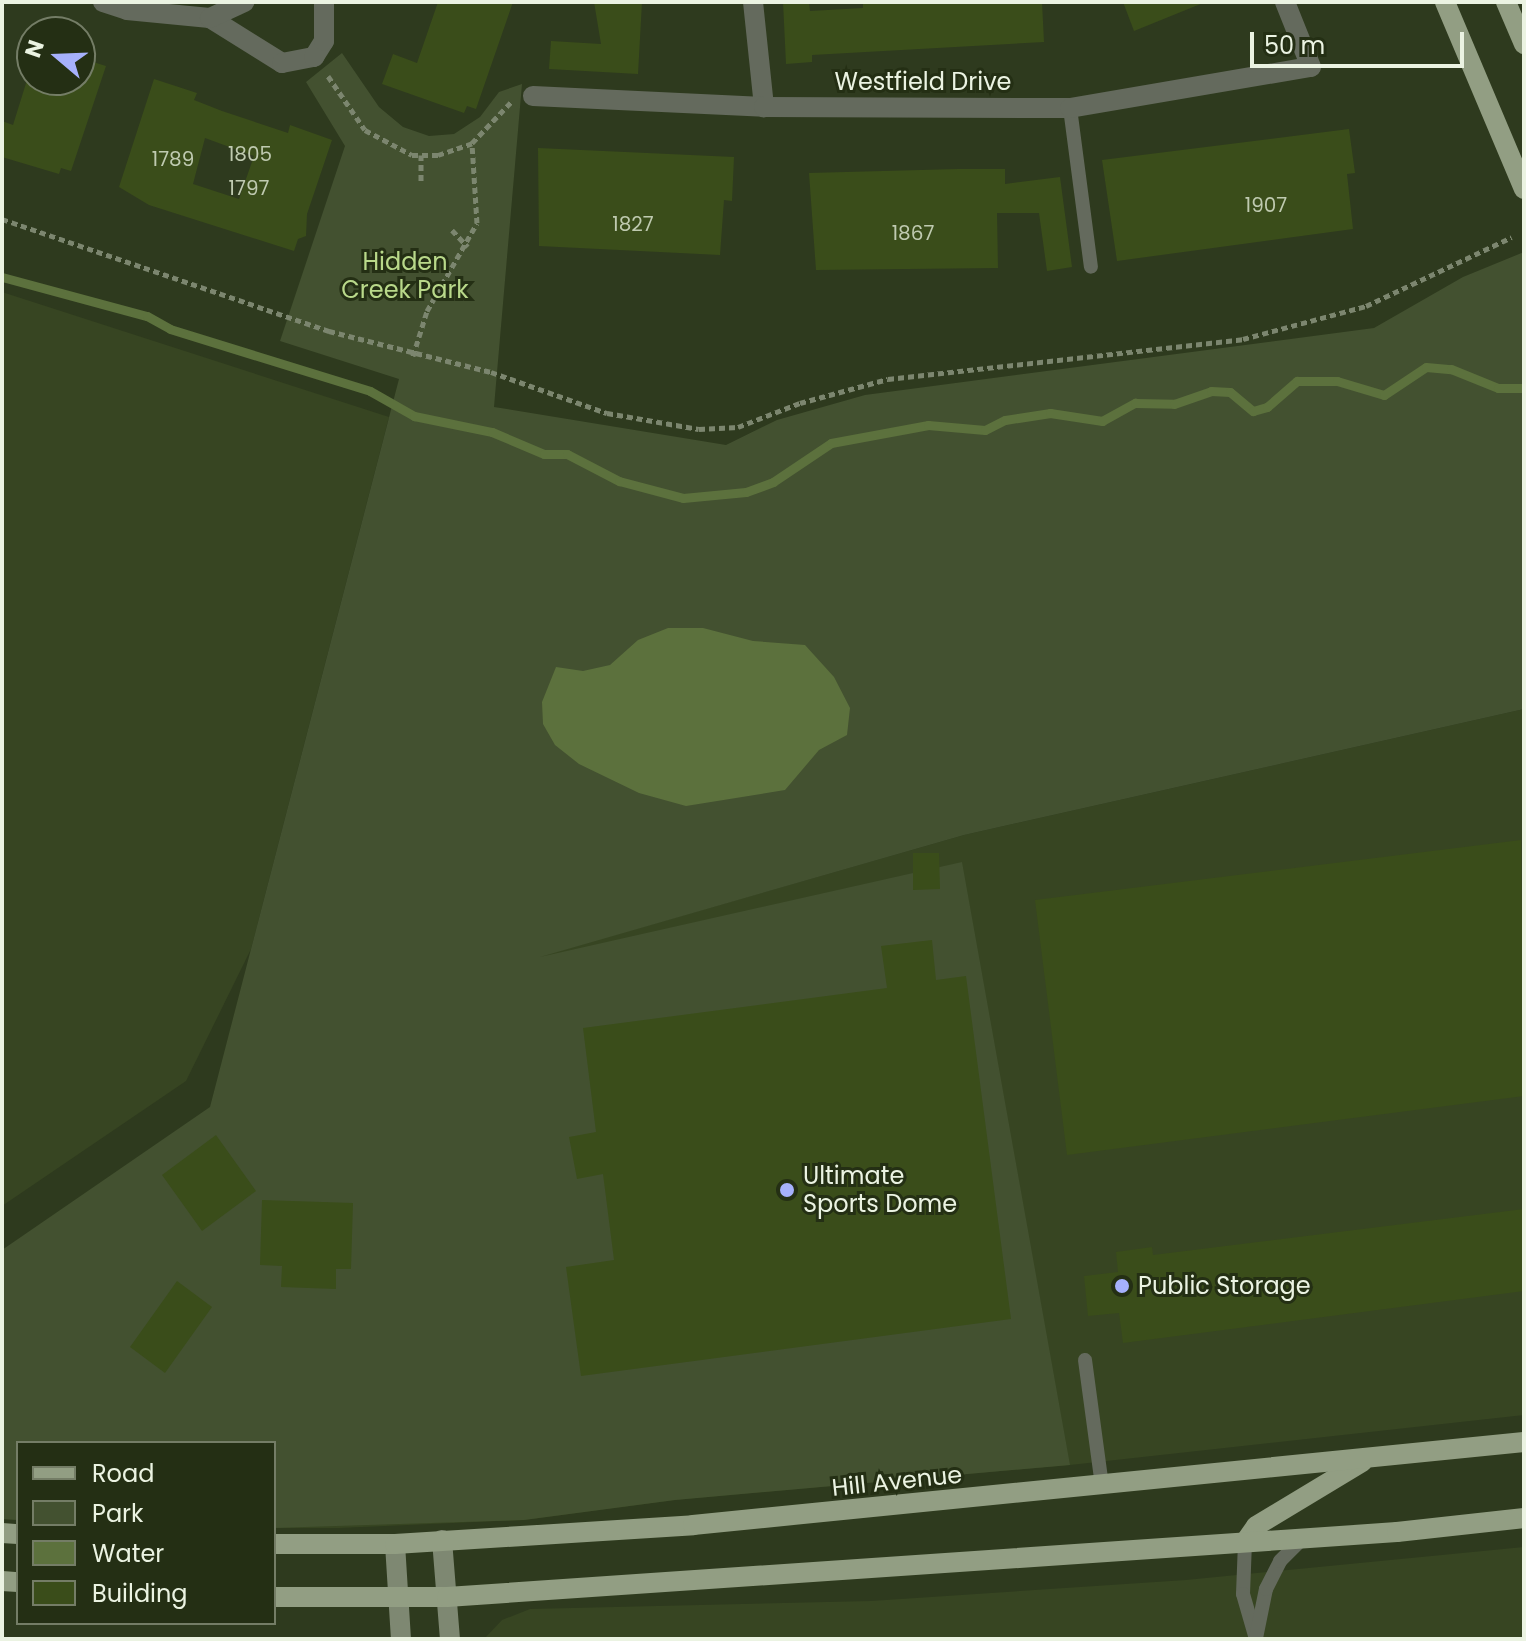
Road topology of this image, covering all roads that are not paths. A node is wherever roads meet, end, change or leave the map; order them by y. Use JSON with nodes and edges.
{"nodes":[{"id":1,"x":103,"y":2,"type":"edge"},
{"id":2,"x":245,"y":2,"type":"edge"},
{"id":3,"x":324,"y":2,"type":"edge"},
{"id":4,"x":753,"y":2,"type":"edge"},
{"id":5,"x":1285,"y":2,"type":"edge"},
{"id":6,"x":1445,"y":2,"type":"edge"},
{"id":7,"x":1506,"y":2,"type":"edge"},
{"id":8,"x":210,"y":18,"type":"junction"},
{"id":9,"x":1524,"y":44,"type":"edge"},
{"id":10,"x":533,"y":96,"type":"road end"},
{"id":11,"x":764,"y":107,"type":"junction"},
{"id":12,"x":1070,"y":108,"type":"junction"},
{"id":13,"x":1524,"y":189,"type":"edge"},
{"id":14,"x":1091,"y":267,"type":"dead end"},
{"id":15,"x":1085,"y":1360,"type":"dead end"},
{"id":16,"x":1524,"y":1442,"type":"edge"},
{"id":17,"x":1369,"y":1458,"type":"junction"},
{"id":18,"x":1102,"y":1485,"type":"junction"},
{"id":19,"x":1524,"y":1518,"type":"edge"},
{"id":20,"x":1304,"y":1537,"type":"junction"},
{"id":21,"x":442,"y":1540,"type":"junction"},
{"id":22,"x":1245,"y":1542,"type":"junction"},
{"id":23,"x":276,"y":1544,"type":"edge"},
{"id":24,"x":395,"y":1544,"type":"junction"},
{"id":25,"x":276,"y":1597,"type":"edge"},
{"id":26,"x":398,"y":1597,"type":"junction"},
{"id":27,"x":447,"y":1597,"type":"junction"},
{"id":28,"x":1256,"y":1638,"type":"edge"},
{"id":29,"x":401,"y":1639,"type":"edge"},
{"id":30,"x":450,"y":1639,"type":"edge"}],
"edges":[{"from":1,"to":8,"type":"street"},
{"from":2,"to":8,"type":"street"},
{"from":3,"to":8,"type":"street"},
{"from":4,"to":11,"type":"street"},
{"from":5,"to":12,"type":"street","name":"Westfield Drive"},
{"from":6,"to":13,"type":"main road"},
{"from":7,"to":9,"type":"main road"},
{"from":10,"to":11,"type":"street","name":"Westfield Drive"},
{"from":11,"to":12,"type":"street","name":"Westfield Drive"},
{"from":12,"to":14,"type":"lane"},
{"from":15,"to":18,"type":"lane"},
{"from":16,"to":17,"type":"main road","name":"Hill Avenue"},
{"from":17,"to":18,"type":"main road","name":"Hill Avenue"},
{"from":17,"to":22,"type":"main road"},
{"from":18,"to":21,"type":"main road","name":"Hill Avenue"},
{"from":19,"to":20,"type":"main road"},
{"from":20,"to":22,"type":"main road"},
{"from":20,"to":28,"type":"lane"},
{"from":21,"to":24,"type":"main road","name":"Hill Avenue"},
{"from":21,"to":27,"type":"street"},
{"from":22,"to":27,"type":"main road"},
{"from":22,"to":28,"type":"lane"},
{"from":23,"to":24,"type":"main road","name":"Hill Avenue"},
{"from":24,"to":26,"type":"street"},
{"from":25,"to":26,"type":"main road"},
{"from":26,"to":27,"type":"main road"},
{"from":26,"to":29,"type":"street"},
{"from":27,"to":30,"type":"street"}]}
